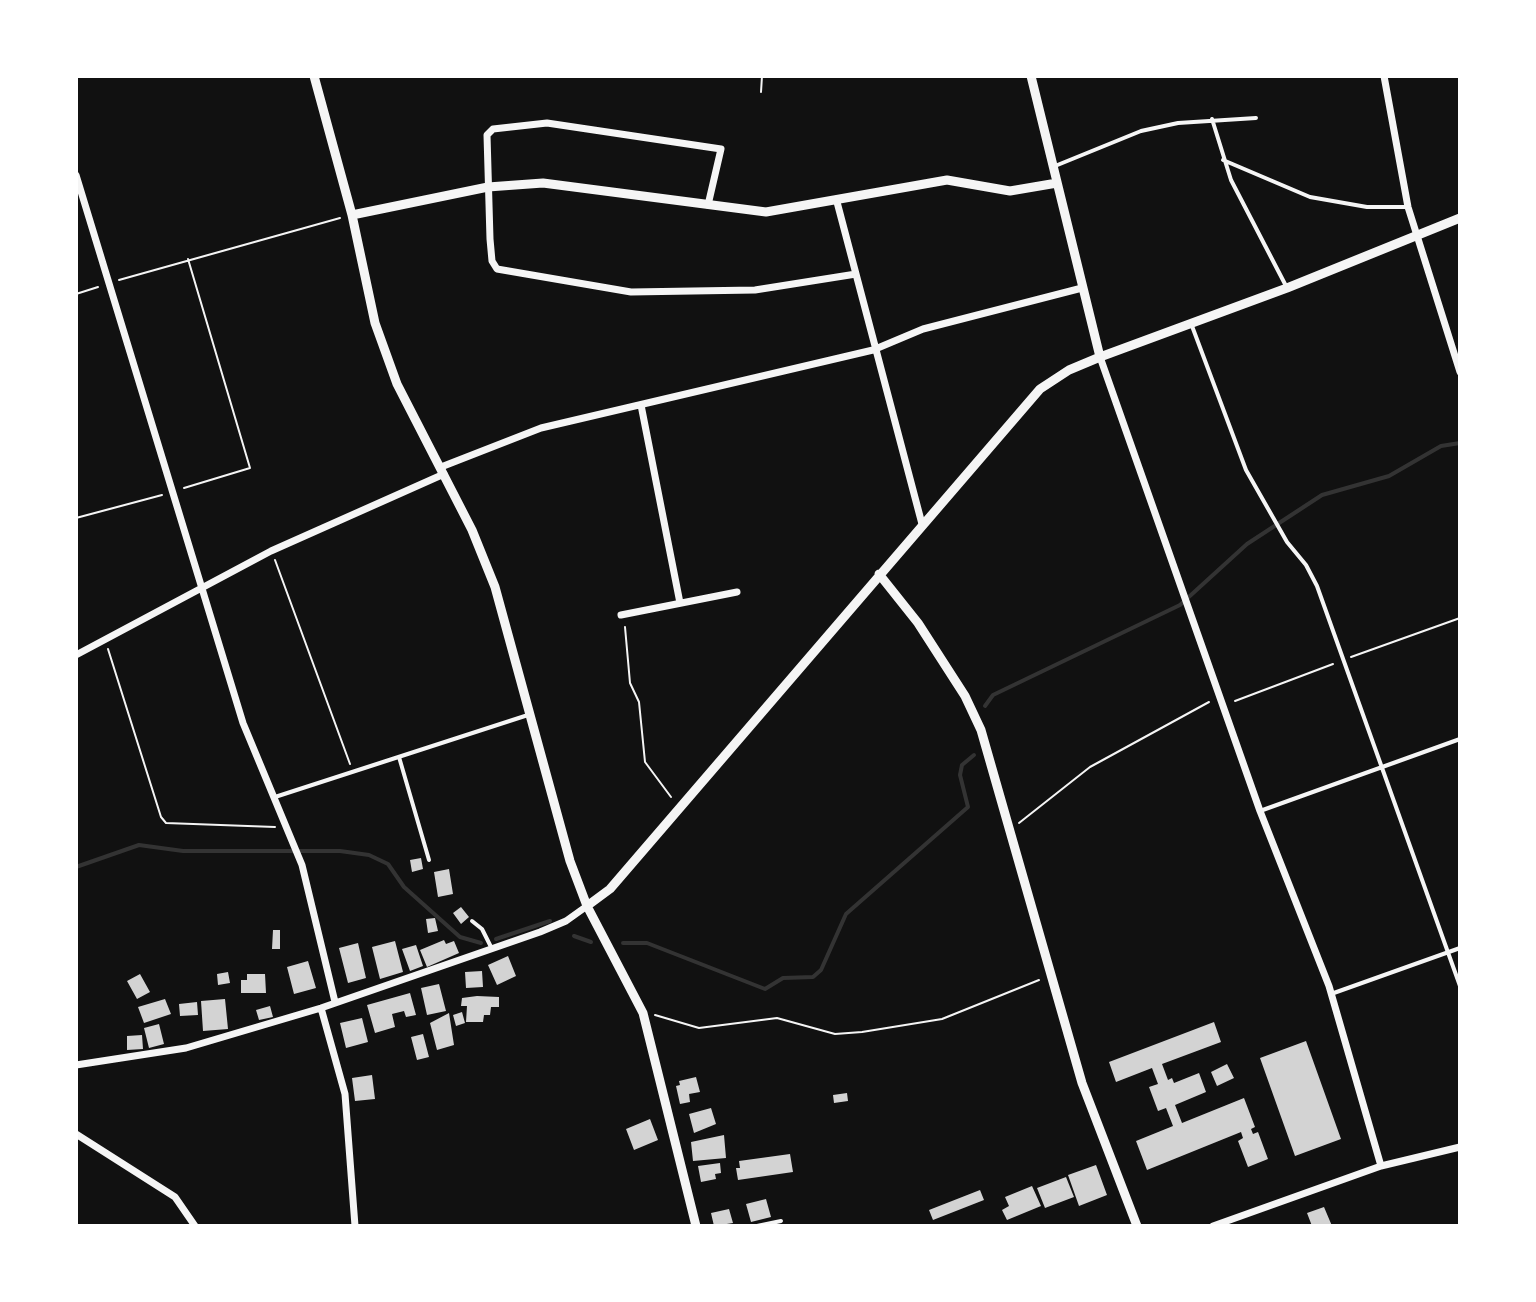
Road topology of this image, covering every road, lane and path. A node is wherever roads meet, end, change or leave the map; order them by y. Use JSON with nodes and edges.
{"nodes":[{"id":1,"x":314,"y":76,"type":"edge"},
{"id":2,"x":762,"y":76,"type":"edge"},
{"id":3,"x":1031,"y":76,"type":"edge"},
{"id":4,"x":1384,"y":76,"type":"edge"},
{"id":5,"x":761,"y":92,"type":"dead end"},
{"id":6,"x":1256,"y":118,"type":"dead end"},
{"id":7,"x":1212,"y":119,"type":"junction"},
{"id":8,"x":1223,"y":160,"type":"junction"},
{"id":9,"x":1053,"y":167,"type":"junction"},
{"id":10,"x":76,"y":175,"type":"edge"},
{"id":11,"x":1057,"y":183,"type":"junction"},
{"id":12,"x":488,"y":187,"type":"junction"},
{"id":13,"x":837,"y":202,"type":"junction"},
{"id":14,"x":708,"y":205,"type":"junction"},
{"id":15,"x":1408,"y":207,"type":"junction"},
{"id":16,"x":352,"y":215,"type":"junction"},
{"id":17,"x":1460,"y":218,"type":"edge"},
{"id":18,"x":1416,"y":236,"type":"junction"},
{"id":19,"x":188,"y":259,"type":"junction"},
{"id":20,"x":856,"y":274,"type":"junction"},
{"id":21,"x":109,"y":283,"type":"junction"},
{"id":22,"x":1082,"y":288,"type":"junction"},
{"id":23,"x":1287,"y":288,"type":"junction"},
{"id":24,"x":76,"y":294,"type":"edge"},
{"id":25,"x":1191,"y":324,"type":"junction"},
{"id":26,"x":873,"y":350,"type":"junction"},
{"id":27,"x":1100,"y":357,"type":"junction"},
{"id":28,"x":1460,"y":372,"type":"edge"},
{"id":29,"x":641,"y":405,"type":"junction"},
{"id":30,"x":443,"y":471,"type":"junction"},
{"id":31,"x":172,"y":492,"type":"junction"},
{"id":32,"x":76,"y":518,"type":"edge"},
{"id":33,"x":922,"y":524,"type":"junction"},
{"id":34,"x":271,"y":551,"type":"junction"},
{"id":35,"x":879,"y":574,"type":"junction"},
{"id":36,"x":200,"y":589,"type":"junction"},
{"id":37,"x":737,"y":592,"type":"dead end"},
{"id":38,"x":680,"y":603,"type":"junction"},
{"id":39,"x":621,"y":615,"type":"joint"},
{"id":40,"x":105,"y":640,"type":"junction"},
{"id":41,"x":76,"y":655,"type":"edge"},
{"id":42,"x":1219,"y":696,"type":"junction"},
{"id":43,"x":531,"y":714,"type":"junction"},
{"id":44,"x":1460,"y":739,"type":"edge"},
{"id":45,"x":399,"y":757,"type":"junction"},
{"id":46,"x":1384,"y":767,"type":"junction"},
{"id":47,"x":353,"y":772,"type":"junction"},
{"id":48,"x":275,"y":797,"type":"junction"},
{"id":49,"x":680,"y":806,"type":"junction"},
{"id":50,"x":1260,"y":811,"type":"junction"},
{"id":51,"x":288,"y":829,"type":"junction"},
{"id":52,"x":1012,"y":829,"type":"junction"},
{"id":53,"x":429,"y":860,"type":"dead end"},
{"id":54,"x":587,"y":906,"type":"junction"},
{"id":55,"x":472,"y":921,"type":"dead end"},
{"id":56,"x":492,"y":948,"type":"junction"},
{"id":57,"x":1460,"y":948,"type":"edge"},
{"id":58,"x":1448,"y":952,"type":"junction"},
{"id":59,"x":1051,"y":975,"type":"junction"},
{"id":60,"x":1460,"y":986,"type":"edge"},
{"id":61,"x":1331,"y":994,"type":"junction"},
{"id":62,"x":335,"y":1002,"type":"junction"},
{"id":63,"x":321,"y":1008,"type":"junction"},
{"id":64,"x":643,"y":1013,"type":"junction"},
{"id":65,"x":76,"y":1065,"type":"edge"},
{"id":66,"x":76,"y":1134,"type":"edge"},
{"id":67,"x":1460,"y":1147,"type":"edge"},
{"id":68,"x":1381,"y":1166,"type":"junction"},
{"id":69,"x":781,"y":1221,"type":"dead end"},
{"id":70,"x":195,"y":1226,"type":"edge"},
{"id":71,"x":355,"y":1226,"type":"edge"},
{"id":72,"x":696,"y":1226,"type":"edge"},
{"id":73,"x":757,"y":1226,"type":"edge"},
{"id":74,"x":1137,"y":1226,"type":"edge"},
{"id":75,"x":1213,"y":1226,"type":"edge"}],
"edges":[{"from":1,"to":16,"type":"street"},
{"from":2,"to":5,"type":"path"},
{"from":3,"to":9,"type":"street"},
{"from":4,"to":15,"type":"street"},
{"from":6,"to":7,"type":"lane"},
{"from":7,"to":8,"type":"lane"},
{"from":7,"to":9,"type":"lane"},
{"from":8,"to":15,"type":"lane"},
{"from":8,"to":23,"type":"lane"},
{"from":9,"to":11,"type":"street"},
{"from":10,"to":21,"type":"street"},
{"from":11,"to":13,"type":"street"},
{"from":11,"to":22,"type":"street"},
{"from":12,"to":14,"type":"street"},
{"from":12,"to":14,"type":"street"},
{"from":12,"to":16,"type":"street"},
{"from":12,"to":20,"type":"street"},
{"from":13,"to":14,"type":"street"},
{"from":13,"to":20,"type":"street"},
{"from":15,"to":18,"type":"street"},
{"from":16,"to":19,"type":"path"},
{"from":16,"to":30,"type":"street"},
{"from":17,"to":18,"type":"street"},
{"from":18,"to":23,"type":"street"},
{"from":18,"to":28,"type":"street"},
{"from":19,"to":21,"type":"path"},
{"from":19,"to":31,"type":"path"},
{"from":20,"to":26,"type":"street"},
{"from":21,"to":24,"type":"path"},
{"from":21,"to":31,"type":"street"},
{"from":22,"to":26,"type":"street"},
{"from":22,"to":27,"type":"street"},
{"from":23,"to":25,"type":"street"},
{"from":25,"to":27,"type":"street"},
{"from":25,"to":46,"type":"lane"},
{"from":26,"to":29,"type":"street"},
{"from":26,"to":33,"type":"street"},
{"from":27,"to":33,"type":"street"},
{"from":27,"to":42,"type":"street"},
{"from":29,"to":30,"type":"street"},
{"from":29,"to":38,"type":"street"},
{"from":30,"to":34,"type":"street"},
{"from":30,"to":43,"type":"street"},
{"from":31,"to":32,"type":"path"},
{"from":31,"to":36,"type":"street"},
{"from":33,"to":35,"type":"street"},
{"from":34,"to":36,"type":"street"},
{"from":34,"to":47,"type":"path"},
{"from":35,"to":49,"type":"street"},
{"from":35,"to":52,"type":"street"},
{"from":36,"to":40,"type":"street"},
{"from":36,"to":48,"type":"street"},
{"from":37,"to":38,"type":"street"},
{"from":38,"to":39,"type":"street"},
{"from":39,"to":49,"type":"path"},
{"from":40,"to":41,"type":"street"},
{"from":40,"to":51,"type":"path"},
{"from":42,"to":50,"type":"street"},
{"from":42,"to":52,"type":"path"},
{"from":43,"to":45,"type":"lane"},
{"from":43,"to":54,"type":"street"},
{"from":44,"to":46,"type":"lane"},
{"from":45,"to":47,"type":"lane"},
{"from":45,"to":53,"type":"lane"},
{"from":46,"to":50,"type":"lane"},
{"from":46,"to":58,"type":"lane"},
{"from":47,"to":48,"type":"lane"},
{"from":48,"to":51,"type":"street"},
{"from":49,"to":54,"type":"street"},
{"from":50,"to":61,"type":"street"},
{"from":51,"to":62,"type":"street"},
{"from":52,"to":59,"type":"street"},
{"from":54,"to":56,"type":"street"},
{"from":54,"to":64,"type":"street"},
{"from":55,"to":56,"type":"lane"},
{"from":56,"to":62,"type":"street"},
{"from":57,"to":58,"type":"lane"},
{"from":58,"to":60,"type":"lane"},
{"from":58,"to":61,"type":"lane"},
{"from":59,"to":64,"type":"path"},
{"from":59,"to":74,"type":"street"},
{"from":61,"to":68,"type":"street"},
{"from":62,"to":63,"type":"street"},
{"from":63,"to":65,"type":"street"},
{"from":63,"to":71,"type":"street"},
{"from":64,"to":72,"type":"street"},
{"from":66,"to":70,"type":"street"},
{"from":67,"to":68,"type":"street"},
{"from":68,"to":75,"type":"street"},
{"from":69,"to":73,"type":"lane"}]}
